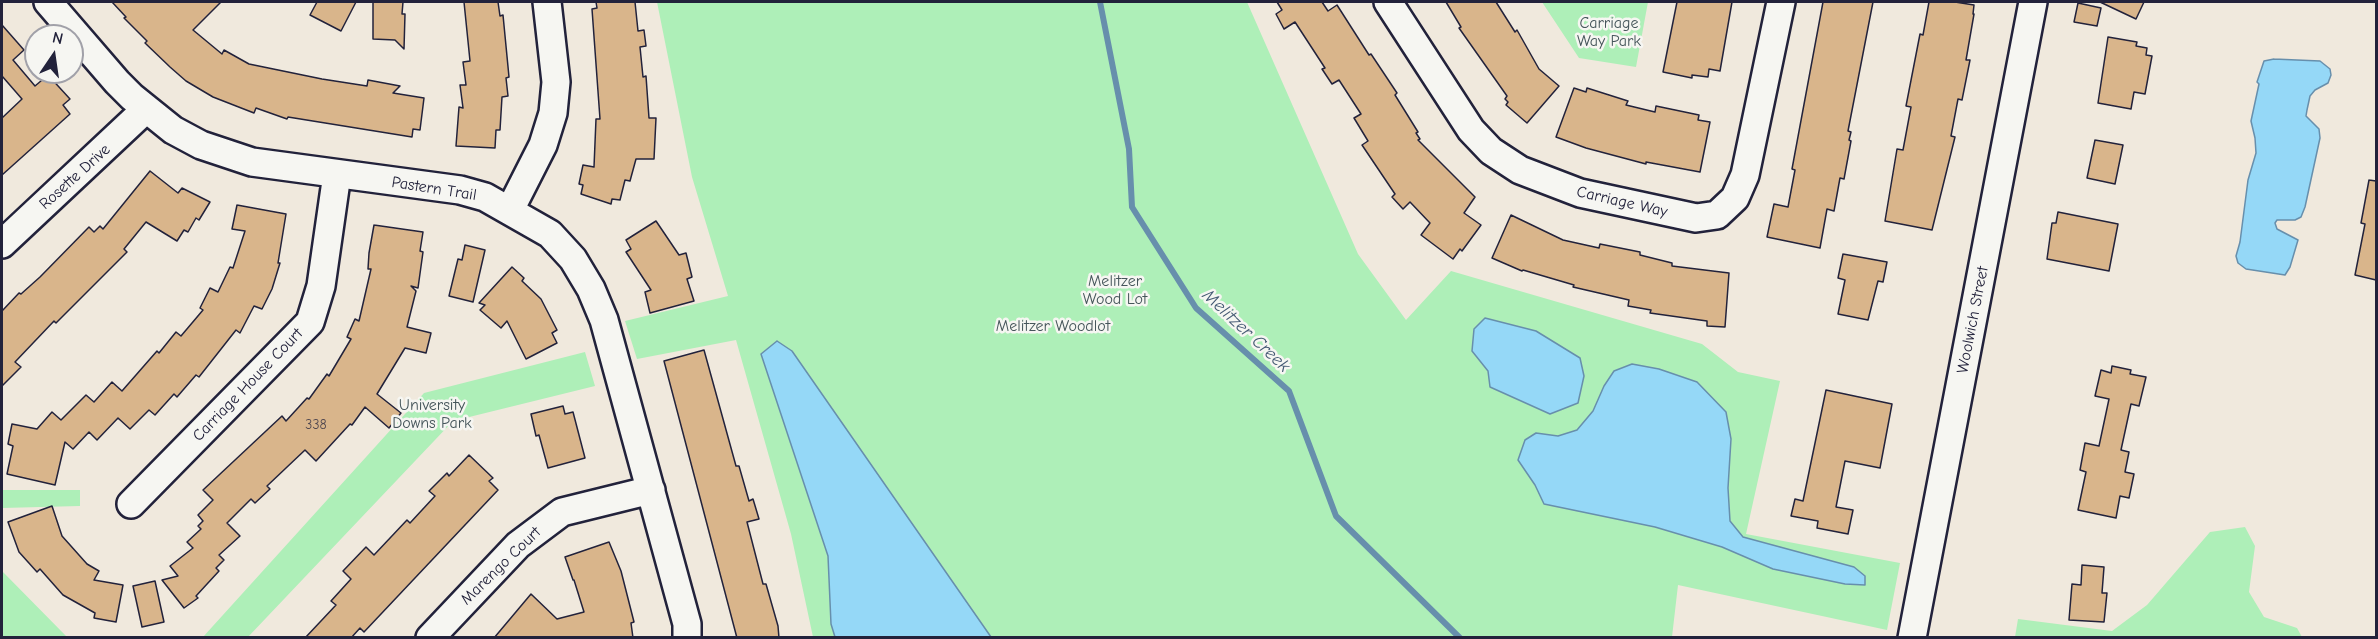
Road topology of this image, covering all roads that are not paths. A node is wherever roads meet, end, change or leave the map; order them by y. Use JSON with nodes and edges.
{"nodes":[{"id":1,"x":48,"y":2,"type":"edge"},
{"id":2,"x":547,"y":2,"type":"edge"},
{"id":3,"x":1388,"y":2,"type":"edge"},
{"id":4,"x":1781,"y":2,"type":"edge"},
{"id":5,"x":2033,"y":2,"type":"edge"},
{"id":6,"x":146,"y":109,"type":"junction"},
{"id":7,"x":337,"y":174,"type":"junction"},
{"id":8,"x":510,"y":210,"type":"junction"},
{"id":9,"x":2,"y":244,"type":"edge"},
{"id":10,"x":651,"y":490,"type":"junction"},
{"id":11,"x":131,"y":504,"type":"dead end"},
{"id":12,"x":430,"y":638,"type":"edge"},
{"id":13,"x":687,"y":638,"type":"edge"},
{"id":14,"x":1911,"y":638,"type":"edge"}],
"edges":[{"from":1,"to":6,"type":"street","name":"Pastern Trail"},
{"from":2,"to":8,"type":"street"},
{"from":3,"to":4,"type":"street","name":"Carriage Way"},
{"from":5,"to":14,"type":"street","name":"Woolwich Street"},
{"from":6,"to":7,"type":"street","name":"Pastern Trail"},
{"from":6,"to":9,"type":"street","name":"Rosette Drive"},
{"from":7,"to":8,"type":"street","name":"Pastern Trail"},
{"from":7,"to":11,"type":"street","name":"Carriage House Court"},
{"from":8,"to":10,"type":"street","name":"Pastern Trail"},
{"from":10,"to":12,"type":"street","name":"Marengo Court"},
{"from":10,"to":13,"type":"street","name":"Pastern Trail"}]}
